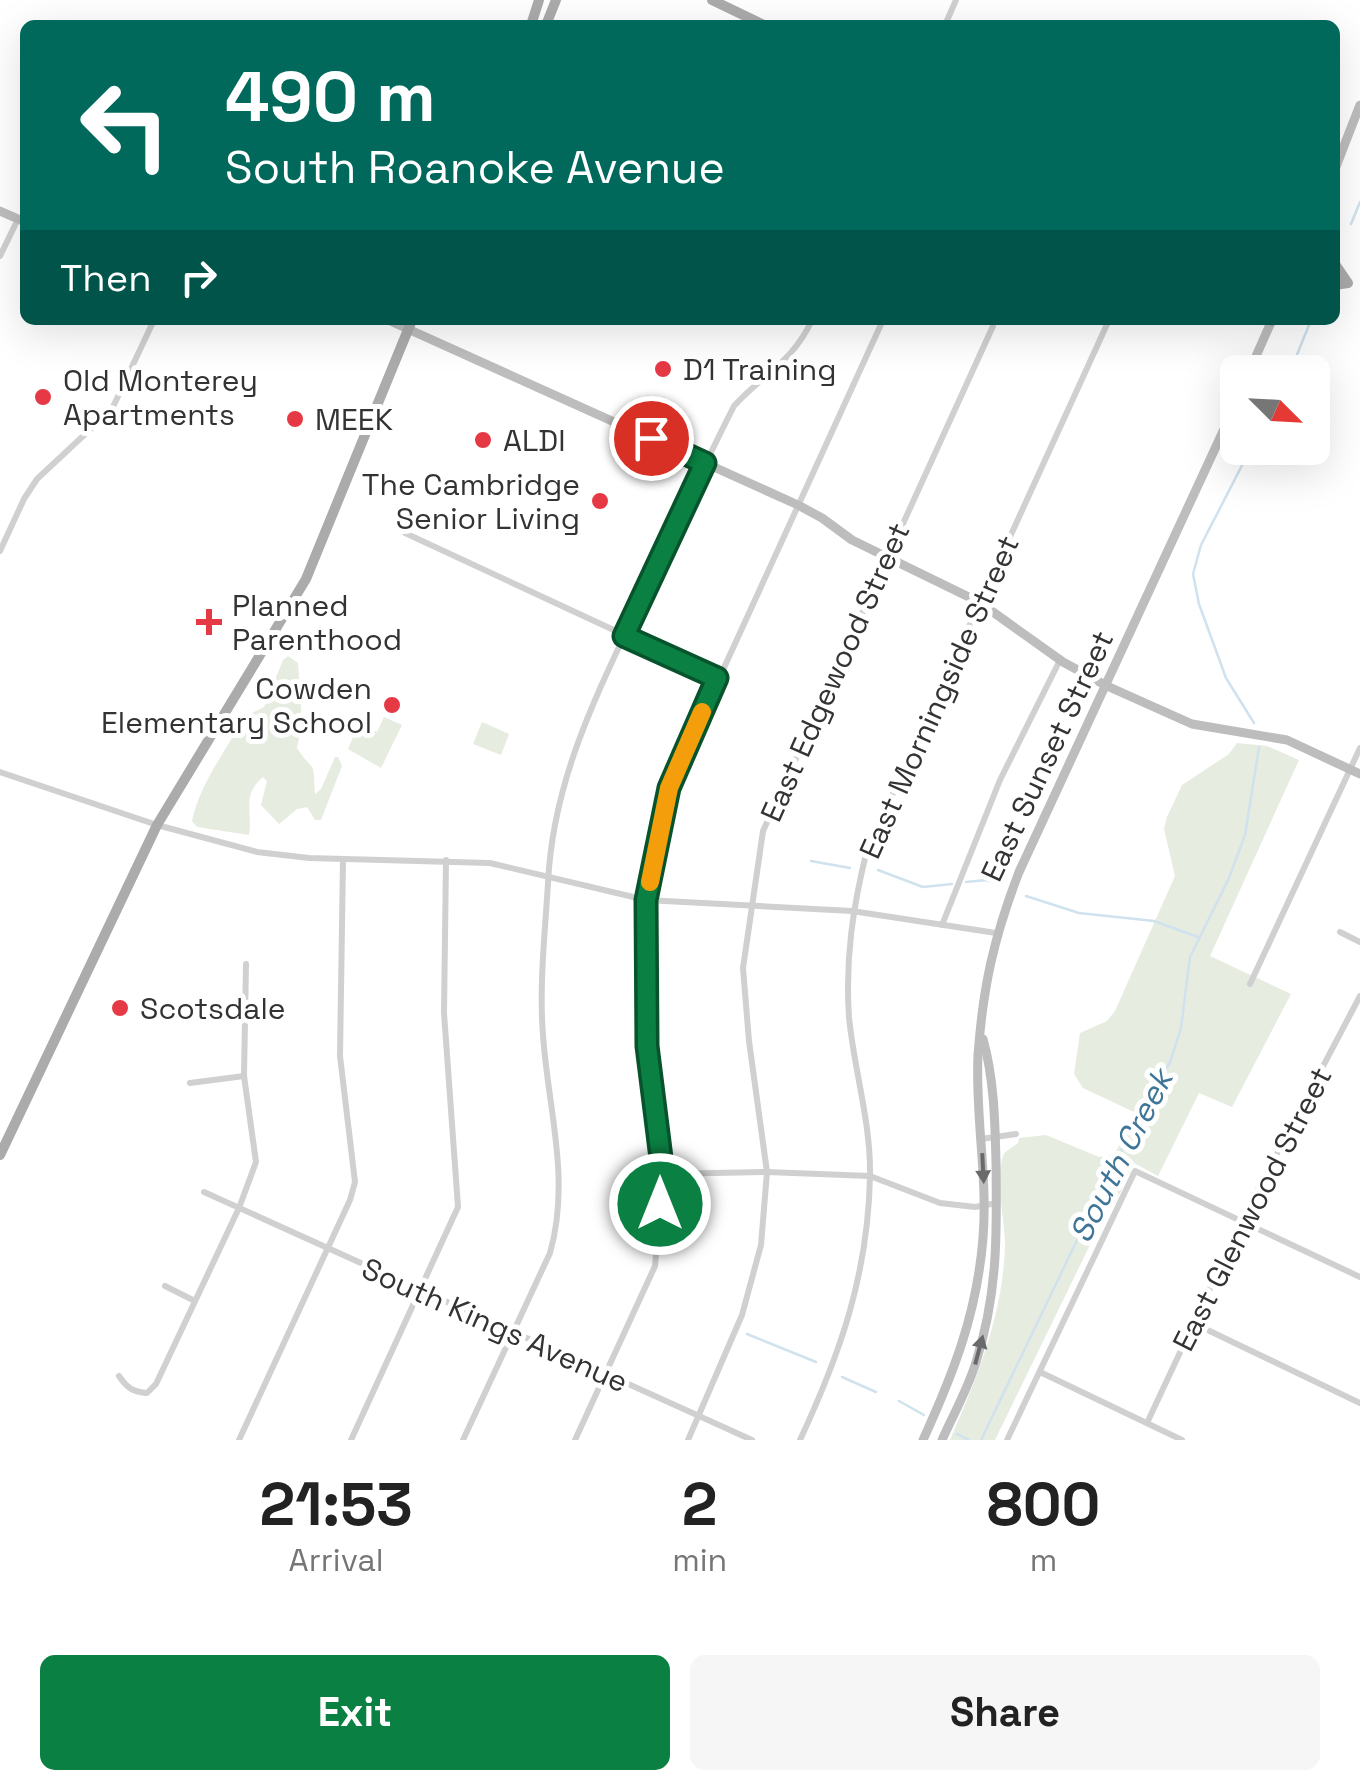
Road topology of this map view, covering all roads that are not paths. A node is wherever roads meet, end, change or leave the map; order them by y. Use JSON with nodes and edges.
{"nodes":[{"id":1,"x":712,"y":0,"type":"edge"},
{"id":2,"x":754,"y":20,"type":"edge"},
{"id":3,"x":1360,"y":105,"type":"edge"},
{"id":4,"x":1340,"y":155,"type":"edge"},
{"id":5,"x":20,"y":222,"type":"edge"},
{"id":6,"x":0,"y":256,"type":"edge"},
{"id":7,"x":1340,"y":271,"type":"edge"},
{"id":8,"x":1340,"y":282,"type":"edge"},
{"id":9,"x":1348,"y":283,"type":"junction"},
{"id":10,"x":1360,"y":287,"type":"edge"},
{"id":11,"x":152,"y":325,"type":"edge"},
{"id":12,"x":410,"y":325,"type":"edge"},
{"id":13,"x":810,"y":325,"type":"edge"},
{"id":14,"x":882,"y":325,"type":"edge"},
{"id":15,"x":1107,"y":325,"type":"edge"},
{"id":16,"x":1270,"y":325,"type":"edge"},
{"id":17,"x":994,"y":326,"type":"dead end"},
{"id":18,"x":1257,"y":355,"type":"edge"},
{"id":19,"x":1220,"y":440,"type":"edge"},
{"id":20,"x":705,"y":463,"type":"junction"},
{"id":21,"x":798,"y":505,"type":"junction"},
{"id":22,"x":405,"y":533,"type":"dead end"},
{"id":23,"x":0,"y":551,"type":"edge"},
{"id":24,"x":886,"y":557,"type":"junction"},
{"id":25,"x":979,"y":602,"type":"junction"},
{"id":26,"x":624,"y":636,"type":"junction"},
{"id":27,"x":1060,"y":660,"type":"junction"},
{"id":28,"x":717,"y":678,"type":"junction"},
{"id":29,"x":1107,"y":686,"type":"junction"},
{"id":30,"x":1360,"y":748,"type":"edge"},
{"id":31,"x":1355,"y":771,"type":"edge"},
{"id":32,"x":0,"y":772,"type":"edge"},
{"id":33,"x":157,"y":825,"type":"junction"},
{"id":34,"x":343,"y":859,"type":"junction"},
{"id":35,"x":446,"y":860,"type":"junction"},
{"id":36,"x":548,"y":878,"type":"junction"},
{"id":37,"x":646,"y":900,"type":"junction"},
{"id":38,"x":750,"y":906,"type":"junction"},
{"id":39,"x":852,"y":911,"type":"junction"},
{"id":40,"x":942,"y":924,"type":"junction"},
{"id":41,"x":1340,"y":932,"type":"dead end"},
{"id":42,"x":996,"y":933,"type":"junction"},
{"id":43,"x":1360,"y":942,"type":"edge"},
{"id":44,"x":246,"y":964,"type":"dead end"},
{"id":45,"x":1250,"y":984,"type":"dead end"},
{"id":46,"x":1360,"y":996,"type":"edge"},
{"id":47,"x":982,"y":1036,"type":"junction"},
{"id":48,"x":244,"y":1076,"type":"junction"},
{"id":49,"x":190,"y":1083,"type":"dead end"},
{"id":50,"x":1016,"y":1134,"type":"dead end"},
{"id":51,"x":995,"y":1137,"type":"junction"},
{"id":52,"x":981,"y":1139,"type":"junction"},
{"id":53,"x":0,"y":1155,"type":"edge"},
{"id":54,"x":767,"y":1172,"type":"junction"},
{"id":55,"x":663,"y":1174,"type":"junction"},
{"id":56,"x":870,"y":1176,"type":"junction"},
{"id":57,"x":204,"y":1192,"type":"dead end"},
{"id":58,"x":996,"y":1204,"type":"junction"},
{"id":59,"x":985,"y":1206,"type":"junction"},
{"id":60,"x":239,"y":1208,"type":"junction"},
{"id":61,"x":1241,"y":1222,"type":"junction"},
{"id":62,"x":327,"y":1248,"type":"junction"},
{"id":63,"x":1360,"y":1277,"type":"edge"},
{"id":64,"x":165,"y":1286,"type":"dead end"},
{"id":65,"x":420,"y":1292,"type":"junction"},
{"id":66,"x":195,"y":1301,"type":"junction"},
{"id":67,"x":1193,"y":1323,"type":"junction"},
{"id":68,"x":512,"y":1333,"type":"junction"},
{"id":69,"x":1040,"y":1372,"type":"junction"},
{"id":70,"x":605,"y":1375,"type":"junction"},
{"id":71,"x":119,"y":1376,"type":"dead end"},
{"id":72,"x":1360,"y":1402,"type":"edge"},
{"id":73,"x":698,"y":1417,"type":"junction"},
{"id":74,"x":1147,"y":1423,"type":"junction"},
{"id":75,"x":239,"y":1440,"type":"edge"},
{"id":76,"x":351,"y":1440,"type":"edge"},
{"id":77,"x":463,"y":1440,"type":"edge"},
{"id":78,"x":575,"y":1440,"type":"edge"},
{"id":79,"x":688,"y":1440,"type":"edge"},
{"id":80,"x":752,"y":1440,"type":"edge"},
{"id":81,"x":800,"y":1440,"type":"edge"},
{"id":82,"x":923,"y":1440,"type":"edge"},
{"id":83,"x":942,"y":1440,"type":"edge"},
{"id":84,"x":1007,"y":1440,"type":"edge"},
{"id":85,"x":1182,"y":1440,"type":"edge"}],
"edges":[{"from":1,"to":2,"type":"main road"},
{"from":3,"to":4,"type":"main road"},
{"from":5,"to":6,"type":"street"},
{"from":7,"to":9,"type":"main road"},
{"from":8,"to":9,"type":"main road"},
{"from":9,"to":10,"type":"main road"},
{"from":11,"to":23,"type":"street"},
{"from":12,"to":20,"type":"main road"},
{"from":12,"to":33,"type":"main road"},
{"from":13,"to":20,"type":"street"},
{"from":14,"to":21,"type":"street"},
{"from":15,"to":25,"type":"street","name":"East Morningside Street"},
{"from":16,"to":18,"type":"main road"},
{"from":17,"to":24,"type":"street","name":"East Edgewood Street"},
{"from":19,"to":29,"type":"main road","name":"East Sunset Street"},
{"from":20,"to":21,"type":"main road"},
{"from":20,"to":26,"type":"street"},
{"from":21,"to":24,"type":"main road"},
{"from":21,"to":28,"type":"street"},
{"from":22,"to":26,"type":"street"},
{"from":24,"to":25,"type":"main road"},
{"from":24,"to":38,"type":"street","name":"East Edgewood Street"},
{"from":25,"to":27,"type":"main road"},
{"from":25,"to":39,"type":"street","name":"East Morningside Street"},
{"from":26,"to":28,"type":"street"},
{"from":26,"to":36,"type":"street"},
{"from":27,"to":29,"type":"main road"},
{"from":27,"to":40,"type":"street"},
{"from":28,"to":37,"type":"street"},
{"from":29,"to":31,"type":"main road"},
{"from":29,"to":42,"type":"main road","name":"East Sunset Street"},
{"from":30,"to":31,"type":"street"},
{"from":31,"to":45,"type":"street"},
{"from":32,"to":33,"type":"street"},
{"from":33,"to":34,"type":"street"},
{"from":33,"to":53,"type":"main road"},
{"from":34,"to":35,"type":"street"},
{"from":34,"to":62,"type":"street"},
{"from":35,"to":36,"type":"street"},
{"from":35,"to":65,"type":"street"},
{"from":36,"to":37,"type":"street"},
{"from":36,"to":68,"type":"street"},
{"from":37,"to":38,"type":"street"},
{"from":37,"to":55,"type":"street"},
{"from":38,"to":39,"type":"street"},
{"from":38,"to":54,"type":"street","name":"East Edgewood Street"},
{"from":39,"to":40,"type":"street"},
{"from":39,"to":56,"type":"street","name":"East Morningside Street"},
{"from":40,"to":42,"type":"street"},
{"from":41,"to":43,"type":"street"},
{"from":42,"to":47,"type":"main road","name":"East Sunset Street"},
{"from":44,"to":48,"type":"street"},
{"from":46,"to":61,"type":"street","name":"East Glenwood Street"},
{"from":47,"to":51,"type":"main road","name":"East Sunset Street"},
{"from":47,"to":52,"type":"main road","name":"East Sunset Street"},
{"from":48,"to":49,"type":"street"},
{"from":48,"to":60,"type":"street"},
{"from":50,"to":51,"type":"street"},
{"from":51,"to":52,"type":"street"},
{"from":51,"to":58,"type":"main road","name":"East Sunset Street"},
{"from":52,"to":59,"type":"main road","name":"East Sunset Street","one_way":true},
{"from":54,"to":55,"type":"street"},
{"from":54,"to":56,"type":"street"},
{"from":54,"to":73,"type":"street","name":"East Edgewood Street"},
{"from":55,"to":70,"type":"street"},
{"from":56,"to":59,"type":"street"},
{"from":56,"to":81,"type":"street","name":"East Morningside Street"},
{"from":57,"to":60,"type":"street","name":"South Kings Avenue"},
{"from":58,"to":59,"type":"street"},
{"from":83,"to":58,"type":"main road","name":"East Sunset Street","one_way":true},
{"from":59,"to":82,"type":"main road","name":"East Sunset Street"},
{"from":60,"to":62,"type":"street","name":"South Kings Avenue"},
{"from":60,"to":66,"type":"street"},
{"from":61,"to":63,"type":"street"},
{"from":61,"to":67,"type":"street","name":"East Glenwood Street"},
{"from":61,"to":69,"type":"street"},
{"from":62,"to":65,"type":"street","name":"South Kings Avenue"},
{"from":62,"to":75,"type":"street"},
{"from":64,"to":66,"type":"street"},
{"from":65,"to":68,"type":"street","name":"South Kings Avenue"},
{"from":65,"to":76,"type":"street"},
{"from":66,"to":71,"type":"street"},
{"from":67,"to":72,"type":"street"},
{"from":67,"to":74,"type":"street","name":"East Glenwood Street"},
{"from":68,"to":70,"type":"street","name":"South Kings Avenue"},
{"from":68,"to":77,"type":"street"},
{"from":69,"to":74,"type":"street"},
{"from":69,"to":84,"type":"street"},
{"from":70,"to":73,"type":"street","name":"South Kings Avenue"},
{"from":70,"to":78,"type":"street"},
{"from":73,"to":79,"type":"street","name":"East Edgewood Street"},
{"from":73,"to":80,"type":"street","name":"South Kings Avenue"},
{"from":74,"to":85,"type":"street"}]}
